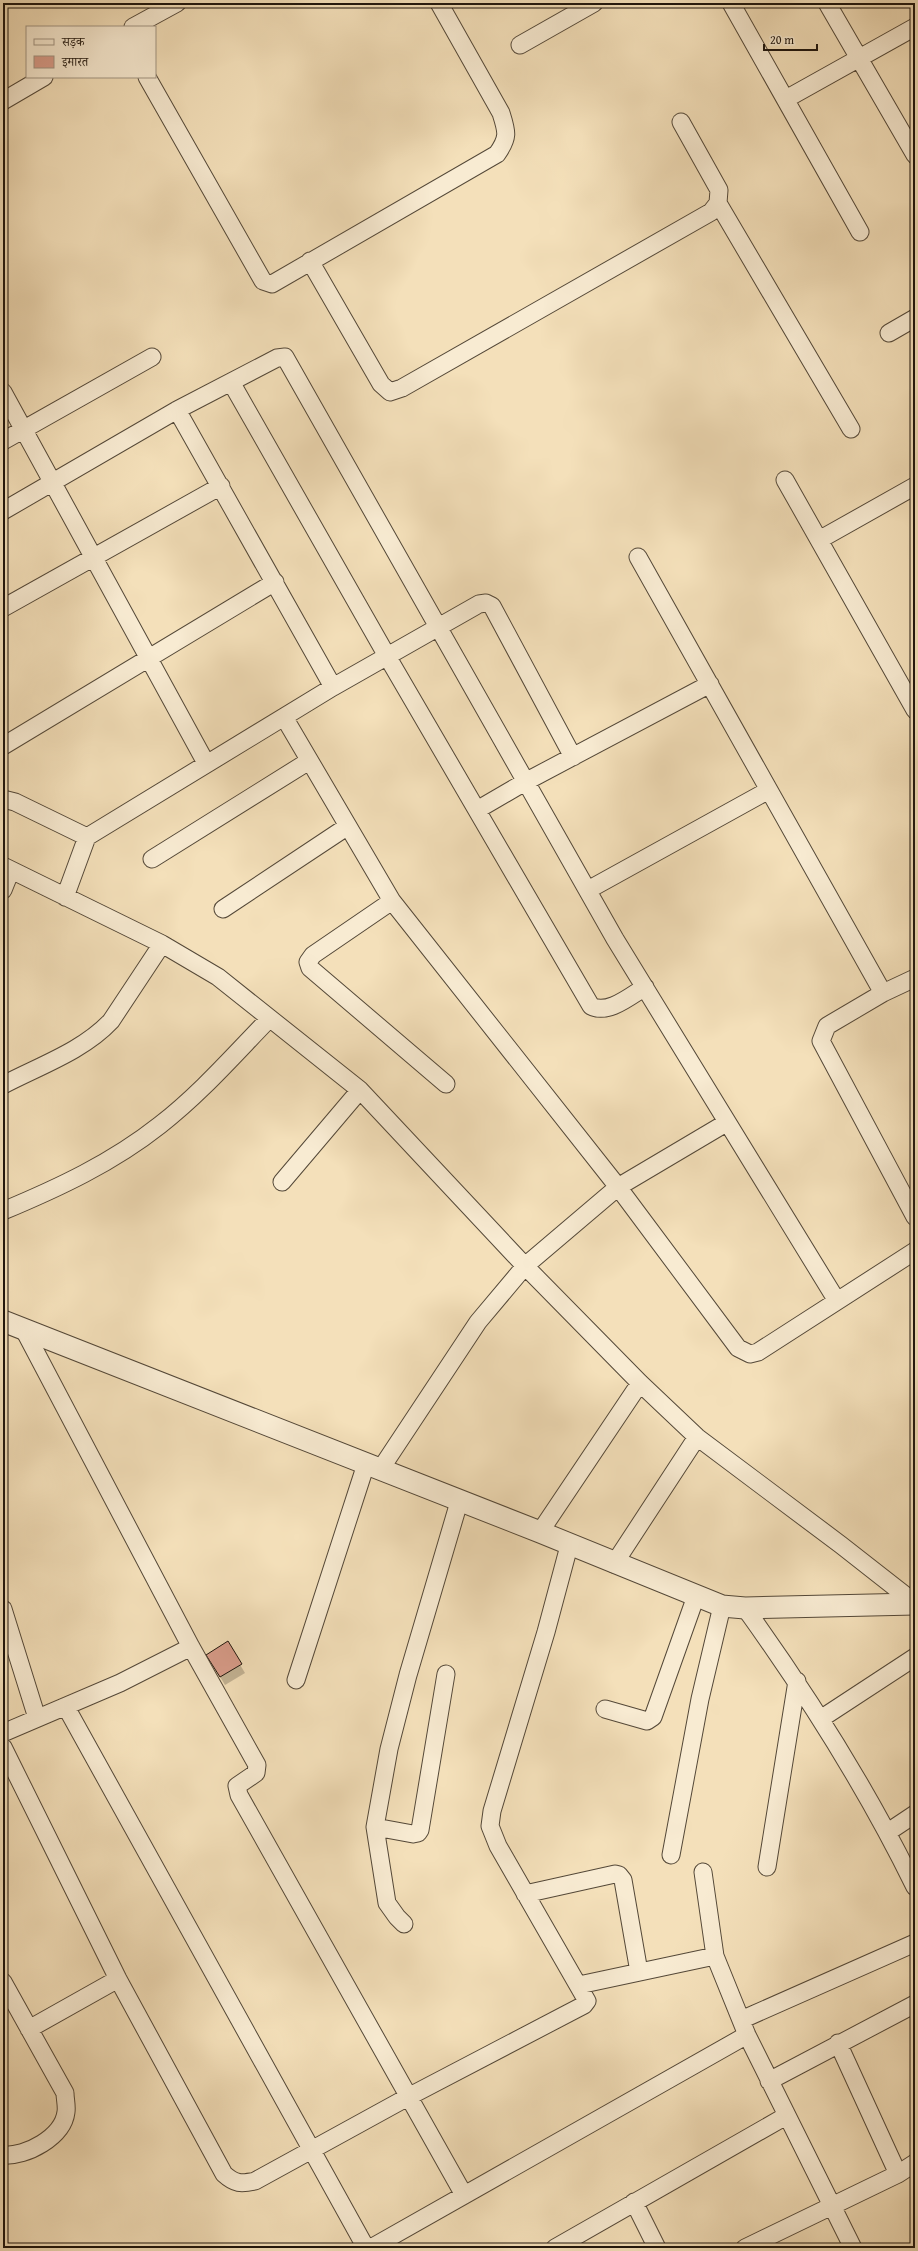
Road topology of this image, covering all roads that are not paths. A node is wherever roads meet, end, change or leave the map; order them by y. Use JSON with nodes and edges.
{"nodes":[{"id":1,"x":177,"y":3,"type":"edge"},
{"id":2,"x":439,"y":3,"type":"edge"},
{"id":3,"x":594,"y":3,"type":"edge"},
{"id":4,"x":731,"y":3,"type":"edge"},
{"id":5,"x":828,"y":3,"type":"edge"},
{"id":6,"x":134,"y":26,"type":"edge"},
{"id":7,"x":915,"y":27,"type":"edge"},
{"id":8,"x":520,"y":45,"type":"dead end"},
{"id":9,"x":859,"y":58,"type":"junction"},
{"id":10,"x":42,"y":78,"type":"edge"},
{"id":11,"x":148,"y":78,"type":"edge"},
{"id":12,"x":786,"y":99,"type":"junction"},
{"id":13,"x":3,"y":101,"type":"edge"},
{"id":14,"x":681,"y":122,"type":"dead end"},
{"id":15,"x":915,"y":155,"type":"edge"},
{"id":16,"x":718,"y":203,"type":"junction"},
{"id":17,"x":860,"y":232,"type":"dead end"},
{"id":18,"x":310,"y":262,"type":"junction"},
{"id":19,"x":915,"y":318,"type":"edge"},
{"id":20,"x":888,"y":333,"type":"dead end"},
{"id":21,"x":152,"y":357,"type":"dead end"},
{"id":22,"x":231,"y":382,"type":"junction"},
{"id":23,"x":3,"y":392,"type":"edge"},
{"id":24,"x":177,"y":410,"type":"junction"},
{"id":25,"x":851,"y":429,"type":"dead end"},
{"id":26,"x":24,"y":430,"type":"junction"},
{"id":27,"x":3,"y":441,"type":"edge"},
{"id":28,"x":785,"y":480,"type":"dead end"},
{"id":29,"x":52,"y":482,"type":"junction"},
{"id":30,"x":221,"y":486,"type":"junction"},
{"id":31,"x":915,"y":486,"type":"edge"},
{"id":32,"x":3,"y":511,"type":"edge"},
{"id":33,"x":819,"y":540,"type":"junction"},
{"id":34,"x":638,"y":557,"type":"dead end"},
{"id":35,"x":94,"y":558,"type":"junction"},
{"id":36,"x":275,"y":582,"type":"junction"},
{"id":37,"x":3,"y":608,"type":"edge"},
{"id":38,"x":439,"y":627,"type":"junction"},
{"id":39,"x":387,"y":656,"type":"junction"},
{"id":40,"x":149,"y":658,"type":"junction"},
{"id":41,"x":710,"y":684,"type":"junction"},
{"id":42,"x":333,"y":687,"type":"junction"},
{"id":43,"x":915,"y":710,"type":"edge"},
{"id":44,"x":284,"y":716,"type":"junction"},
{"id":45,"x":3,"y":746,"type":"edge"},
{"id":46,"x":573,"y":757,"type":"junction"},
{"id":47,"x":310,"y":761,"type":"junction"},
{"id":48,"x":206,"y":763,"type":"junction"},
{"id":49,"x":526,"y":782,"type":"junction"},
{"id":50,"x":769,"y":790,"type":"junction"},
{"id":51,"x":3,"y":799,"type":"edge"},
{"id":52,"x":478,"y":810,"type":"junction"},
{"id":53,"x":348,"y":826,"type":"junction"},
{"id":54,"x":87,"y":837,"type":"junction"},
{"id":55,"x":152,"y":859,"type":"dead end"},
{"id":56,"x":7,"y":868,"type":"edge"},
{"id":57,"x":3,"y":890,"type":"edge"},
{"id":58,"x":588,"y":890,"type":"junction"},
{"id":59,"x":65,"y":897,"type":"junction"},
{"id":60,"x":392,"y":901,"type":"junction"},
{"id":61,"x":223,"y":909,"type":"dead end"},
{"id":62,"x":162,"y":944,"type":"junction"},
{"id":63,"x":915,"y":978,"type":"edge"},
{"id":64,"x":645,"y":987,"type":"junction"},
{"id":65,"x":883,"y":993,"type":"junction"},
{"id":66,"x":269,"y":1019,"type":"junction"},
{"id":67,"x":446,"y":1084,"type":"dead end"},
{"id":68,"x":3,"y":1085,"type":"edge"},
{"id":69,"x":360,"y":1090,"type":"junction"},
{"id":70,"x":726,"y":1123,"type":"junction"},
{"id":71,"x":282,"y":1182,"type":"dead end"},
{"id":72,"x":618,"y":1187,"type":"junction"},
{"id":73,"x":3,"y":1211,"type":"edge"},
{"id":74,"x":915,"y":1217,"type":"edge"},
{"id":75,"x":915,"y":1251,"type":"edge"},
{"id":76,"x":525,"y":1266,"type":"junction"},
{"id":77,"x":836,"y":1301,"type":"junction"},
{"id":78,"x":3,"y":1321,"type":"edge"},
{"id":79,"x":23,"y":1328,"type":"junction"},
{"id":80,"x":640,"y":1383,"type":"junction"},
{"id":81,"x":697,"y":1437,"type":"junction"},
{"id":82,"x":373,"y":1467,"type":"junction"},
{"id":83,"x":459,"y":1502,"type":"junction"},
{"id":84,"x":540,"y":1532,"type":"junction"},
{"id":85,"x":569,"y":1546,"type":"junction"},
{"id":86,"x":614,"y":1564,"type":"junction"},
{"id":87,"x":696,"y":1596,"type":"junction"},
{"id":88,"x":915,"y":1604,"type":"edge"},
{"id":89,"x":722,"y":1606,"type":"junction"},
{"id":90,"x":745,"y":1608,"type":"junction"},
{"id":91,"x":3,"y":1609,"type":"edge"},
{"id":92,"x":191,"y":1647,"type":"junction"},
{"id":93,"x":915,"y":1657,"type":"edge"},
{"id":94,"x":446,"y":1674,"type":"dead end"},
{"id":95,"x":296,"y":1680,"type":"dead end"},
{"id":96,"x":798,"y":1681,"type":"junction"},
{"id":97,"x":66,"y":1707,"type":"junction"},
{"id":98,"x":605,"y":1709,"type":"dead end"},
{"id":99,"x":37,"y":1718,"type":"junction"},
{"id":100,"x":822,"y":1718,"type":"junction"},
{"id":101,"x":3,"y":1733,"type":"edge"},
{"id":102,"x":3,"y":1747,"type":"edge"},
{"id":103,"x":915,"y":1814,"type":"edge"},
{"id":104,"x":375,"y":1827,"type":"junction"},
{"id":105,"x":888,"y":1832,"type":"junction"},
{"id":106,"x":671,"y":1855,"type":"dead end"},
{"id":107,"x":767,"y":1867,"type":"dead end"},
{"id":108,"x":703,"y":1872,"type":"dead end"},
{"id":109,"x":915,"y":1887,"type":"edge"},
{"id":110,"x":525,"y":1894,"type":"junction"},
{"id":111,"x":404,"y":1924,"type":"dead end"},
{"id":112,"x":915,"y":1943,"type":"edge"},
{"id":113,"x":715,"y":1956,"type":"junction"},
{"id":114,"x":640,"y":1972,"type":"junction"},
{"id":115,"x":118,"y":1979,"type":"junction"},
{"id":116,"x":3,"y":1982,"type":"edge"},
{"id":117,"x":579,"y":1985,"type":"junction"},
{"id":118,"x":915,"y":2004,"type":"edge"},
{"id":119,"x":744,"y":2028,"type":"junction"},
{"id":120,"x":29,"y":2029,"type":"junction"},
{"id":121,"x":838,"y":2043,"type":"junction"},
{"id":122,"x":769,"y":2081,"type":"junction"},
{"id":123,"x":408,"y":2097,"type":"junction"},
{"id":124,"x":786,"y":2116,"type":"junction"},
{"id":125,"x":313,"y":2151,"type":"junction"},
{"id":126,"x":3,"y":2155,"type":"edge"},
{"id":127,"x":915,"y":2163,"type":"edge"},
{"id":128,"x":898,"y":2174,"type":"junction"},
{"id":129,"x":464,"y":2195,"type":"junction"},
{"id":130,"x":634,"y":2202,"type":"junction"},
{"id":131,"x":830,"y":2205,"type":"junction"},
{"id":132,"x":366,"y":2248,"type":"edge"},
{"id":133,"x":371,"y":2248,"type":"edge"},
{"id":134,"x":555,"y":2248,"type":"edge"},
{"id":135,"x":657,"y":2248,"type":"edge"},
{"id":136,"x":745,"y":2248,"type":"edge"},
{"id":137,"x":853,"y":2248,"type":"edge"}],
"edges":[{"from":1,"to":6,"type":"street"},
{"from":2,"to":18,"type":"street"},
{"from":3,"to":8,"type":"street"},
{"from":4,"to":12,"type":"street"},
{"from":5,"to":9,"type":"street"},
{"from":7,"to":9,"type":"street"},
{"from":9,"to":12,"type":"street"},
{"from":9,"to":15,"type":"street"},
{"from":10,"to":13,"type":"street"},
{"from":11,"to":18,"type":"street"},
{"from":12,"to":17,"type":"street"},
{"from":14,"to":16,"type":"street"},
{"from":16,"to":18,"type":"street"},
{"from":16,"to":25,"type":"street"},
{"from":19,"to":20,"type":"street"},
{"from":21,"to":26,"type":"street"},
{"from":22,"to":24,"type":"street"},
{"from":22,"to":38,"type":"street"},
{"from":22,"to":39,"type":"street"},
{"from":23,"to":26,"type":"street"},
{"from":24,"to":29,"type":"street"},
{"from":24,"to":30,"type":"street"},
{"from":26,"to":27,"type":"street"},
{"from":26,"to":29,"type":"street"},
{"from":28,"to":33,"type":"street"},
{"from":29,"to":32,"type":"street"},
{"from":29,"to":35,"type":"street"},
{"from":30,"to":35,"type":"street"},
{"from":30,"to":36,"type":"street"},
{"from":31,"to":33,"type":"street"},
{"from":33,"to":43,"type":"street"},
{"from":34,"to":41,"type":"street"},
{"from":35,"to":37,"type":"street"},
{"from":35,"to":40,"type":"street"},
{"from":36,"to":40,"type":"street"},
{"from":36,"to":42,"type":"street"},
{"from":38,"to":39,"type":"street"},
{"from":38,"to":46,"type":"street"},
{"from":38,"to":49,"type":"street"},
{"from":39,"to":42,"type":"street"},
{"from":39,"to":52,"type":"street"},
{"from":40,"to":45,"type":"street"},
{"from":40,"to":48,"type":"street"},
{"from":41,"to":46,"type":"street"},
{"from":41,"to":50,"type":"street"},
{"from":42,"to":44,"type":"street"},
{"from":44,"to":47,"type":"street"},
{"from":44,"to":48,"type":"street"},
{"from":46,"to":49,"type":"street"},
{"from":47,"to":53,"type":"street"},
{"from":47,"to":55,"type":"street"},
{"from":48,"to":54,"type":"street"},
{"from":49,"to":52,"type":"street"},
{"from":49,"to":58,"type":"street"},
{"from":50,"to":58,"type":"street"},
{"from":50,"to":65,"type":"street"},
{"from":51,"to":54,"type":"street"},
{"from":52,"to":64,"type":"street"},
{"from":53,"to":60,"type":"street"},
{"from":53,"to":61,"type":"street"},
{"from":54,"to":59,"type":"street"},
{"from":56,"to":57,"type":"street"},
{"from":56,"to":59,"type":"street"},
{"from":58,"to":64,"type":"street"},
{"from":59,"to":62,"type":"street"},
{"from":60,"to":67,"type":"street"},
{"from":60,"to":72,"type":"street"},
{"from":62,"to":66,"type":"street"},
{"from":62,"to":68,"type":"street"},
{"from":63,"to":65,"type":"street"},
{"from":64,"to":70,"type":"street"},
{"from":65,"to":74,"type":"street"},
{"from":66,"to":69,"type":"street"},
{"from":66,"to":73,"type":"street"},
{"from":69,"to":71,"type":"street"},
{"from":69,"to":76,"type":"street"},
{"from":70,"to":72,"type":"street"},
{"from":70,"to":77,"type":"street"},
{"from":72,"to":76,"type":"street"},
{"from":72,"to":77,"type":"street"},
{"from":75,"to":77,"type":"street"},
{"from":76,"to":80,"type":"street"},
{"from":76,"to":82,"type":"street"},
{"from":78,"to":79,"type":"street"},
{"from":79,"to":82,"type":"street"},
{"from":79,"to":92,"type":"street"},
{"from":80,"to":81,"type":"street"},
{"from":80,"to":84,"type":"street"},
{"from":81,"to":86,"type":"street"},
{"from":81,"to":88,"type":"street"},
{"from":82,"to":83,"type":"street"},
{"from":82,"to":95,"type":"street"},
{"from":83,"to":84,"type":"street"},
{"from":83,"to":104,"type":"street"},
{"from":84,"to":85,"type":"street"},
{"from":85,"to":86,"type":"street"},
{"from":85,"to":110,"type":"street"},
{"from":86,"to":87,"type":"street"},
{"from":87,"to":89,"type":"street"},
{"from":87,"to":98,"type":"street"},
{"from":88,"to":90,"type":"street"},
{"from":89,"to":90,"type":"street"},
{"from":89,"to":106,"type":"street"},
{"from":90,"to":96,"type":"street"},
{"from":91,"to":99,"type":"street"},
{"from":92,"to":97,"type":"street"},
{"from":92,"to":123,"type":"street"},
{"from":93,"to":100,"type":"street"},
{"from":94,"to":104,"type":"street"},
{"from":96,"to":100,"type":"street"},
{"from":96,"to":107,"type":"street"},
{"from":97,"to":99,"type":"street"},
{"from":97,"to":125,"type":"street"},
{"from":99,"to":101,"type":"street"},
{"from":100,"to":105,"type":"street"},
{"from":102,"to":115,"type":"street"},
{"from":103,"to":105,"type":"street"},
{"from":104,"to":111,"type":"street"},
{"from":105,"to":109,"type":"street"},
{"from":108,"to":113,"type":"street"},
{"from":110,"to":114,"type":"street"},
{"from":110,"to":117,"type":"street"},
{"from":112,"to":119,"type":"street"},
{"from":113,"to":114,"type":"street"},
{"from":113,"to":119,"type":"street"},
{"from":114,"to":117,"type":"street"},
{"from":115,"to":120,"type":"street"},
{"from":115,"to":125,"type":"street"},
{"from":116,"to":120,"type":"street"},
{"from":117,"to":123,"type":"street"},
{"from":118,"to":121,"type":"street"},
{"from":119,"to":122,"type":"street"},
{"from":119,"to":129,"type":"street"},
{"from":120,"to":126,"type":"street"},
{"from":121,"to":122,"type":"street"},
{"from":121,"to":128,"type":"street"},
{"from":122,"to":124,"type":"street"},
{"from":123,"to":125,"type":"street"},
{"from":123,"to":129,"type":"street"},
{"from":124,"to":130,"type":"street"},
{"from":124,"to":131,"type":"street"},
{"from":125,"to":132,"type":"street"},
{"from":127,"to":128,"type":"street"},
{"from":128,"to":131,"type":"street"},
{"from":129,"to":133,"type":"street"},
{"from":130,"to":134,"type":"street"},
{"from":130,"to":135,"type":"street"},
{"from":131,"to":136,"type":"street"},
{"from":131,"to":137,"type":"street"}]}
